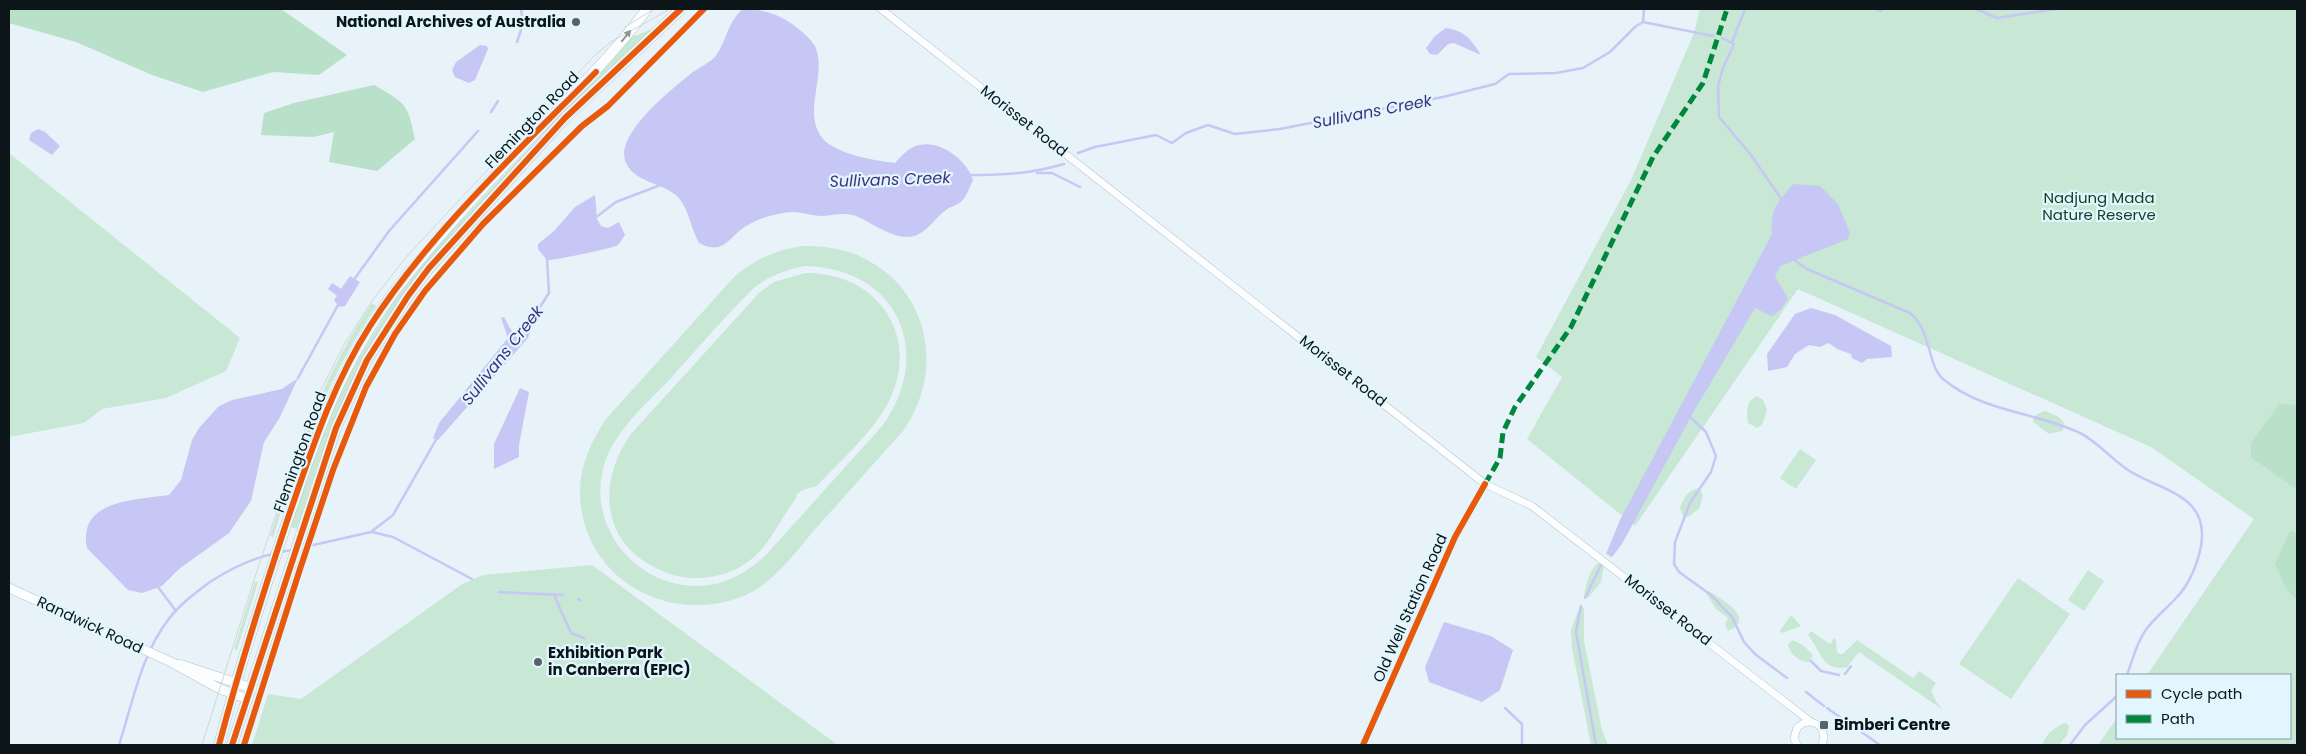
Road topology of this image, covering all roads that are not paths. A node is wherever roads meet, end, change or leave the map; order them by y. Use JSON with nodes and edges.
{"nodes":[{"id":1,"x":647,"y":9,"type":"edge"},
{"id":2,"x":681,"y":9,"type":"edge"},
{"id":3,"x":881,"y":9,"type":"edge"},
{"id":4,"x":1485,"y":484,"type":"junction"},
{"id":5,"x":9,"y":588,"type":"edge"},
{"id":6,"x":171,"y":662,"type":"junction"},
{"id":7,"x":236,"y":683,"type":"junction"},
{"id":8,"x":252,"y":688,"type":"junction"},
{"id":9,"x":233,"y":694,"type":"junction"},
{"id":10,"x":248,"y":699,"type":"junction"},
{"id":11,"x":1810,"y":722,"type":"junction"},
{"id":12,"x":219,"y":745,"type":"edge"},
{"id":13,"x":232,"y":745,"type":"edge"},
{"id":14,"x":1363,"y":745,"type":"edge"},
{"id":15,"x":1797,"y":745,"type":"edge"},
{"id":16,"x":1822,"y":745,"type":"edge"}],
"edges":[{"from":7,"to":1,"type":"main road","name":"Flemington Road","one_way":true},
{"from":2,"to":8,"type":"main road","name":"Flemington Road"},
{"from":3,"to":4,"type":"street","name":"Morisset Road"},
{"from":4,"to":11,"type":"street","name":"Morisset Road"},
{"from":4,"to":14,"type":"street","name":"Old Well Station Road"},
{"from":5,"to":6,"type":"street","name":"Randwick Road"},
{"from":6,"to":7,"type":"street","name":"Randwick Road"},
{"from":6,"to":9,"type":"street","name":"Randwick Road"},
{"from":7,"to":8,"type":"street","name":"Randwick Road"},
{"from":7,"to":9,"type":"main road","name":"Flemington Road"},
{"from":8,"to":10,"type":"main road","name":"Flemington Road"},
{"from":9,"to":10,"type":"street","name":"Randwick Road"},
{"from":9,"to":12,"type":"main road","name":"Flemington Road"},
{"from":10,"to":13,"type":"main road","name":"Flemington Road"},
{"from":11,"to":15,"type":"street"},
{"from":11,"to":16,"type":"street","name":"Morisset Road"}]}
